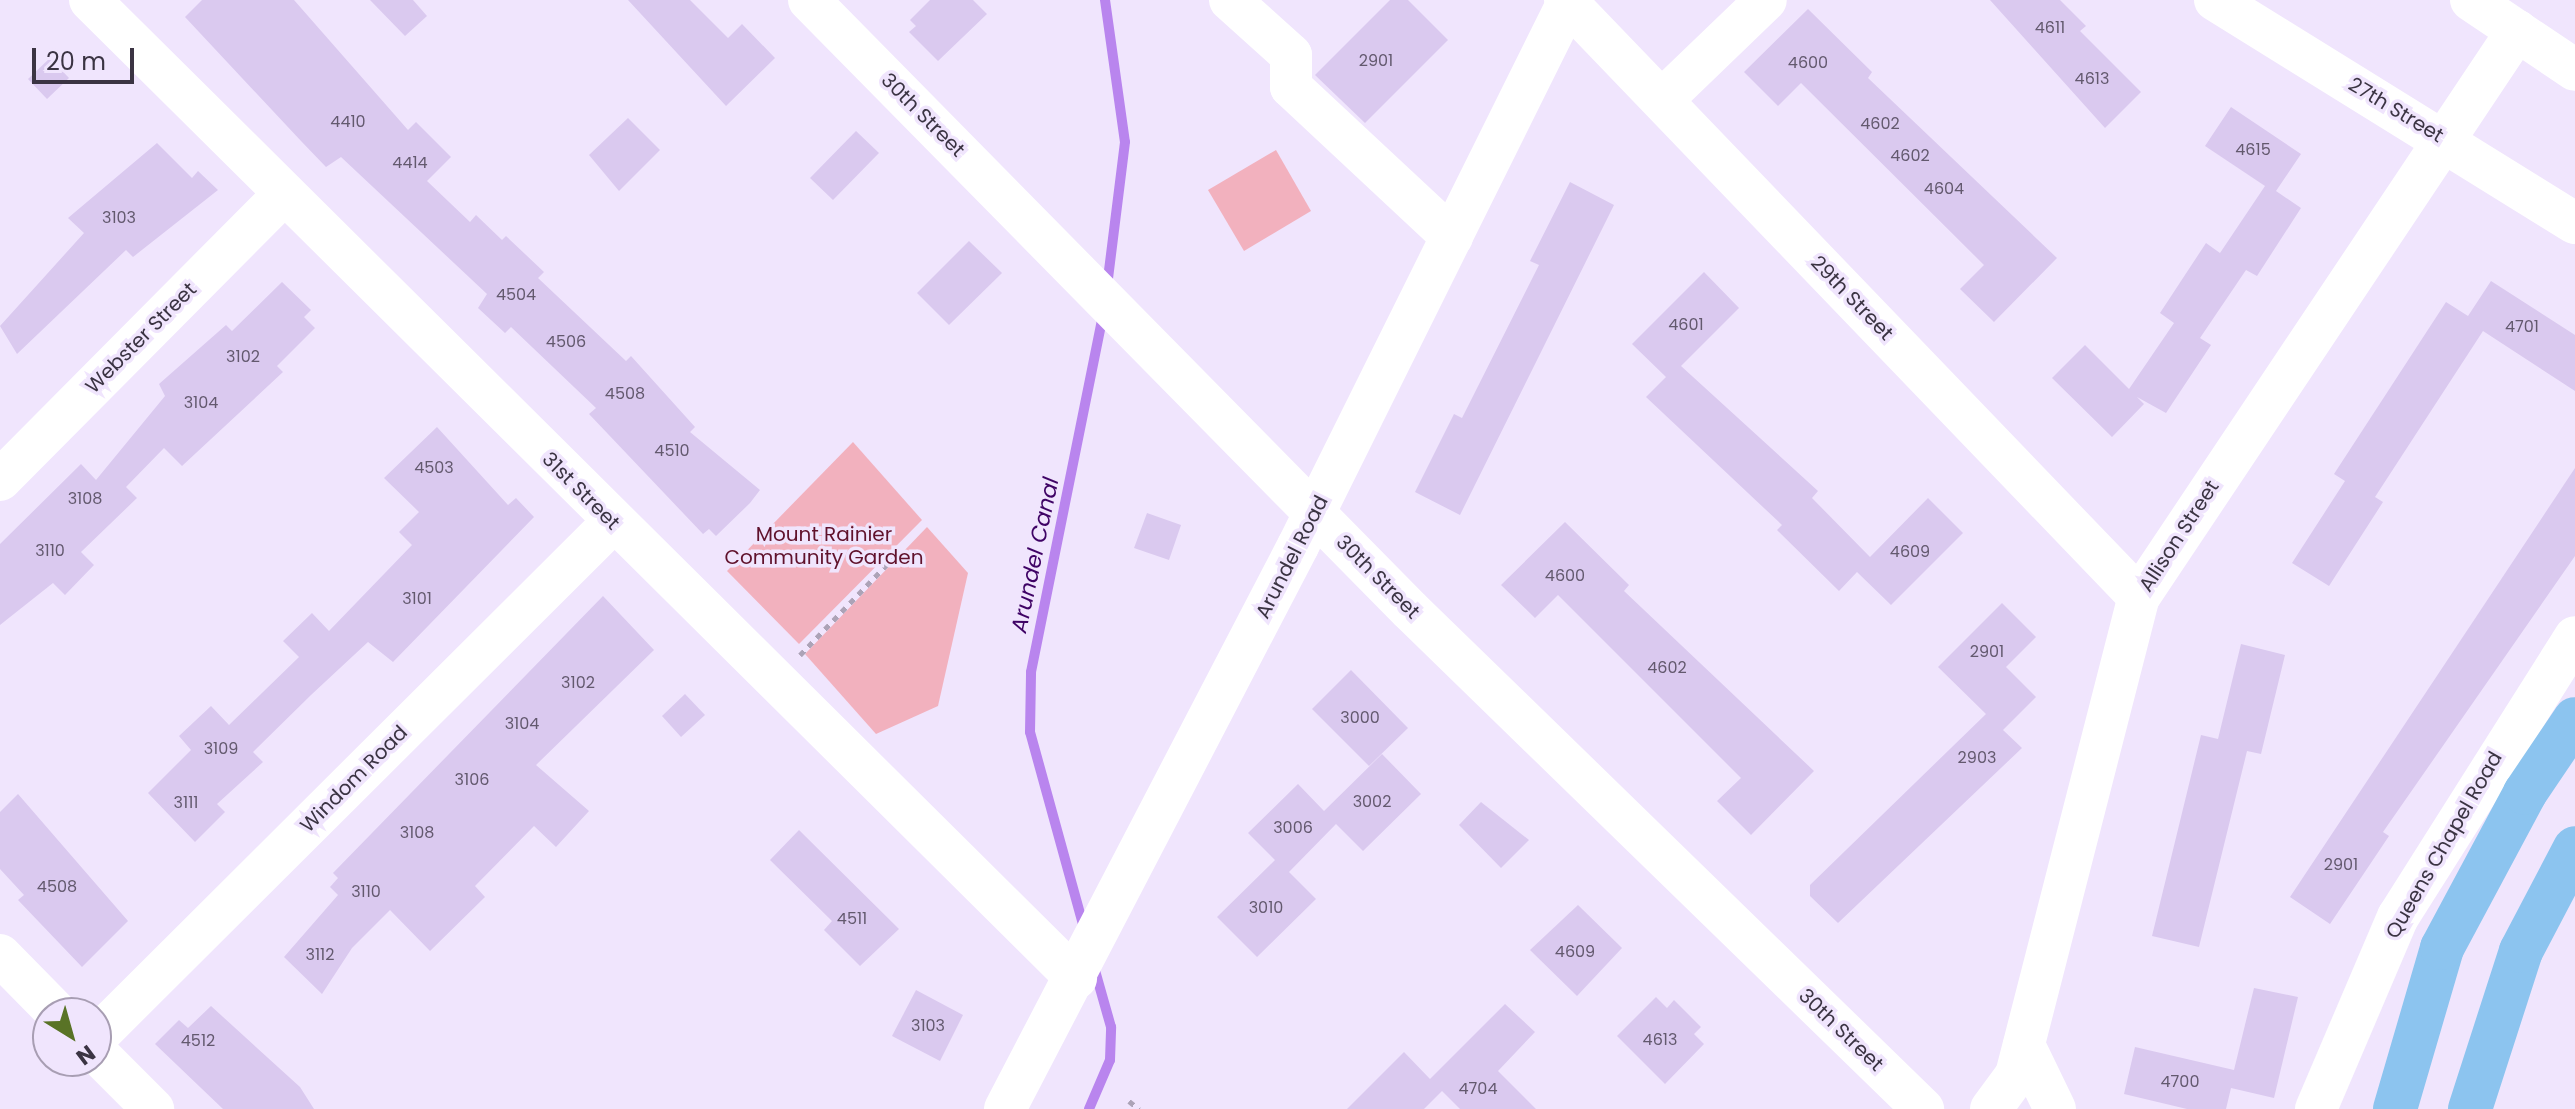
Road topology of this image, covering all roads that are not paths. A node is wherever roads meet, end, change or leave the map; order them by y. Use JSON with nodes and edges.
{"nodes":[{"id":1,"x":90,"y":0,"type":"edge"},
{"id":2,"x":809,"y":0,"type":"edge"},
{"id":3,"x":1230,"y":0,"type":"edge"},
{"id":4,"x":1766,"y":0,"type":"edge"},
{"id":5,"x":2215,"y":0,"type":"edge"},
{"id":6,"x":2471,"y":0,"type":"edge"},
{"id":7,"x":1568,"y":1,"type":"edge"},
{"id":8,"x":2517,"y":31,"type":"junction"},
{"id":9,"x":2575,"y":70,"type":"edge"},
{"id":10,"x":1662,"y":100,"type":"junction"},
{"id":11,"x":2442,"y":137,"type":"junction"},
{"id":12,"x":282,"y":196,"type":"junction"},
{"id":13,"x":2575,"y":223,"type":"edge"},
{"id":14,"x":1452,"y":237,"type":"junction"},
{"id":15,"x":0,"y":480,"type":"edge"},
{"id":16,"x":1315,"y":513,"type":"junction"},
{"id":17,"x":613,"y":522,"type":"junction"},
{"id":18,"x":2139,"y":597,"type":"junction"},
{"id":19,"x":2575,"y":637,"type":"edge"},
{"id":20,"x":2575,"y":719,"type":"edge"},
{"id":21,"x":2575,"y":848,"type":"edge"},
{"id":22,"x":0,"y":955,"type":"edge"},
{"id":23,"x":1076,"y":978,"type":"junction"},
{"id":24,"x":41,"y":997,"type":"edge"},
{"id":25,"x":112,"y":1021,"type":"edge"},
{"id":26,"x":2024,"y":1045,"type":"junction"},
{"id":27,"x":112,"y":1068,"type":"edge"},
{"id":28,"x":153,"y":1109,"type":"edge"},
{"id":29,"x":1005,"y":1109,"type":"edge"},
{"id":30,"x":1923,"y":1109,"type":"edge"},
{"id":31,"x":1991,"y":1109,"type":"edge"},
{"id":32,"x":2055,"y":1109,"type":"edge"},
{"id":33,"x":2316,"y":1109,"type":"edge"},
{"id":34,"x":2395,"y":1109,"type":"edge"},
{"id":35,"x":2470,"y":1109,"type":"edge"}],
"edges":[{"from":1,"to":12,"type":"street","name":"31st Street"},
{"from":2,"to":16,"type":"street","name":"30th Street"},
{"from":3,"to":14,"type":"street"},
{"from":4,"to":10,"type":"street"},
{"from":5,"to":11,"type":"street","name":"27th Street"},
{"from":6,"to":8,"type":"street"},
{"from":7,"to":10,"type":"street","name":"29th Street"},
{"from":7,"to":14,"type":"street","name":"Arundel Road"},
{"from":8,"to":9,"type":"street"},
{"from":8,"to":11,"type":"street","name":"Allison Street"},
{"from":10,"to":18,"type":"street","name":"29th Street"},
{"from":11,"to":13,"type":"street","name":"27th Street"},
{"from":11,"to":18,"type":"street","name":"Allison Street"},
{"from":12,"to":15,"type":"street","name":"Webster Street"},
{"from":12,"to":17,"type":"street","name":"31st Street"},
{"from":14,"to":16,"type":"street","name":"Arundel Road"},
{"from":16,"to":23,"type":"street","name":"Arundel Road"},
{"from":16,"to":30,"type":"street","name":"30th Street"},
{"from":17,"to":23,"type":"street","name":"31st Street"},
{"from":17,"to":25,"type":"street","name":"Windom Road"},
{"from":18,"to":26,"type":"street","name":"Allison Street"},
{"from":19,"to":33,"type":"street","name":"Queens Chapel Road"},
{"from":20,"to":34,"type":"main road"},
{"from":21,"to":35,"type":"main road"},
{"from":22,"to":24,"type":"street"},
{"from":23,"to":29,"type":"street","name":"Arundel Road"},
{"from":26,"to":31,"type":"street","name":"Allison Street"},
{"from":26,"to":32,"type":"street"},
{"from":27,"to":28,"type":"street"}]}
